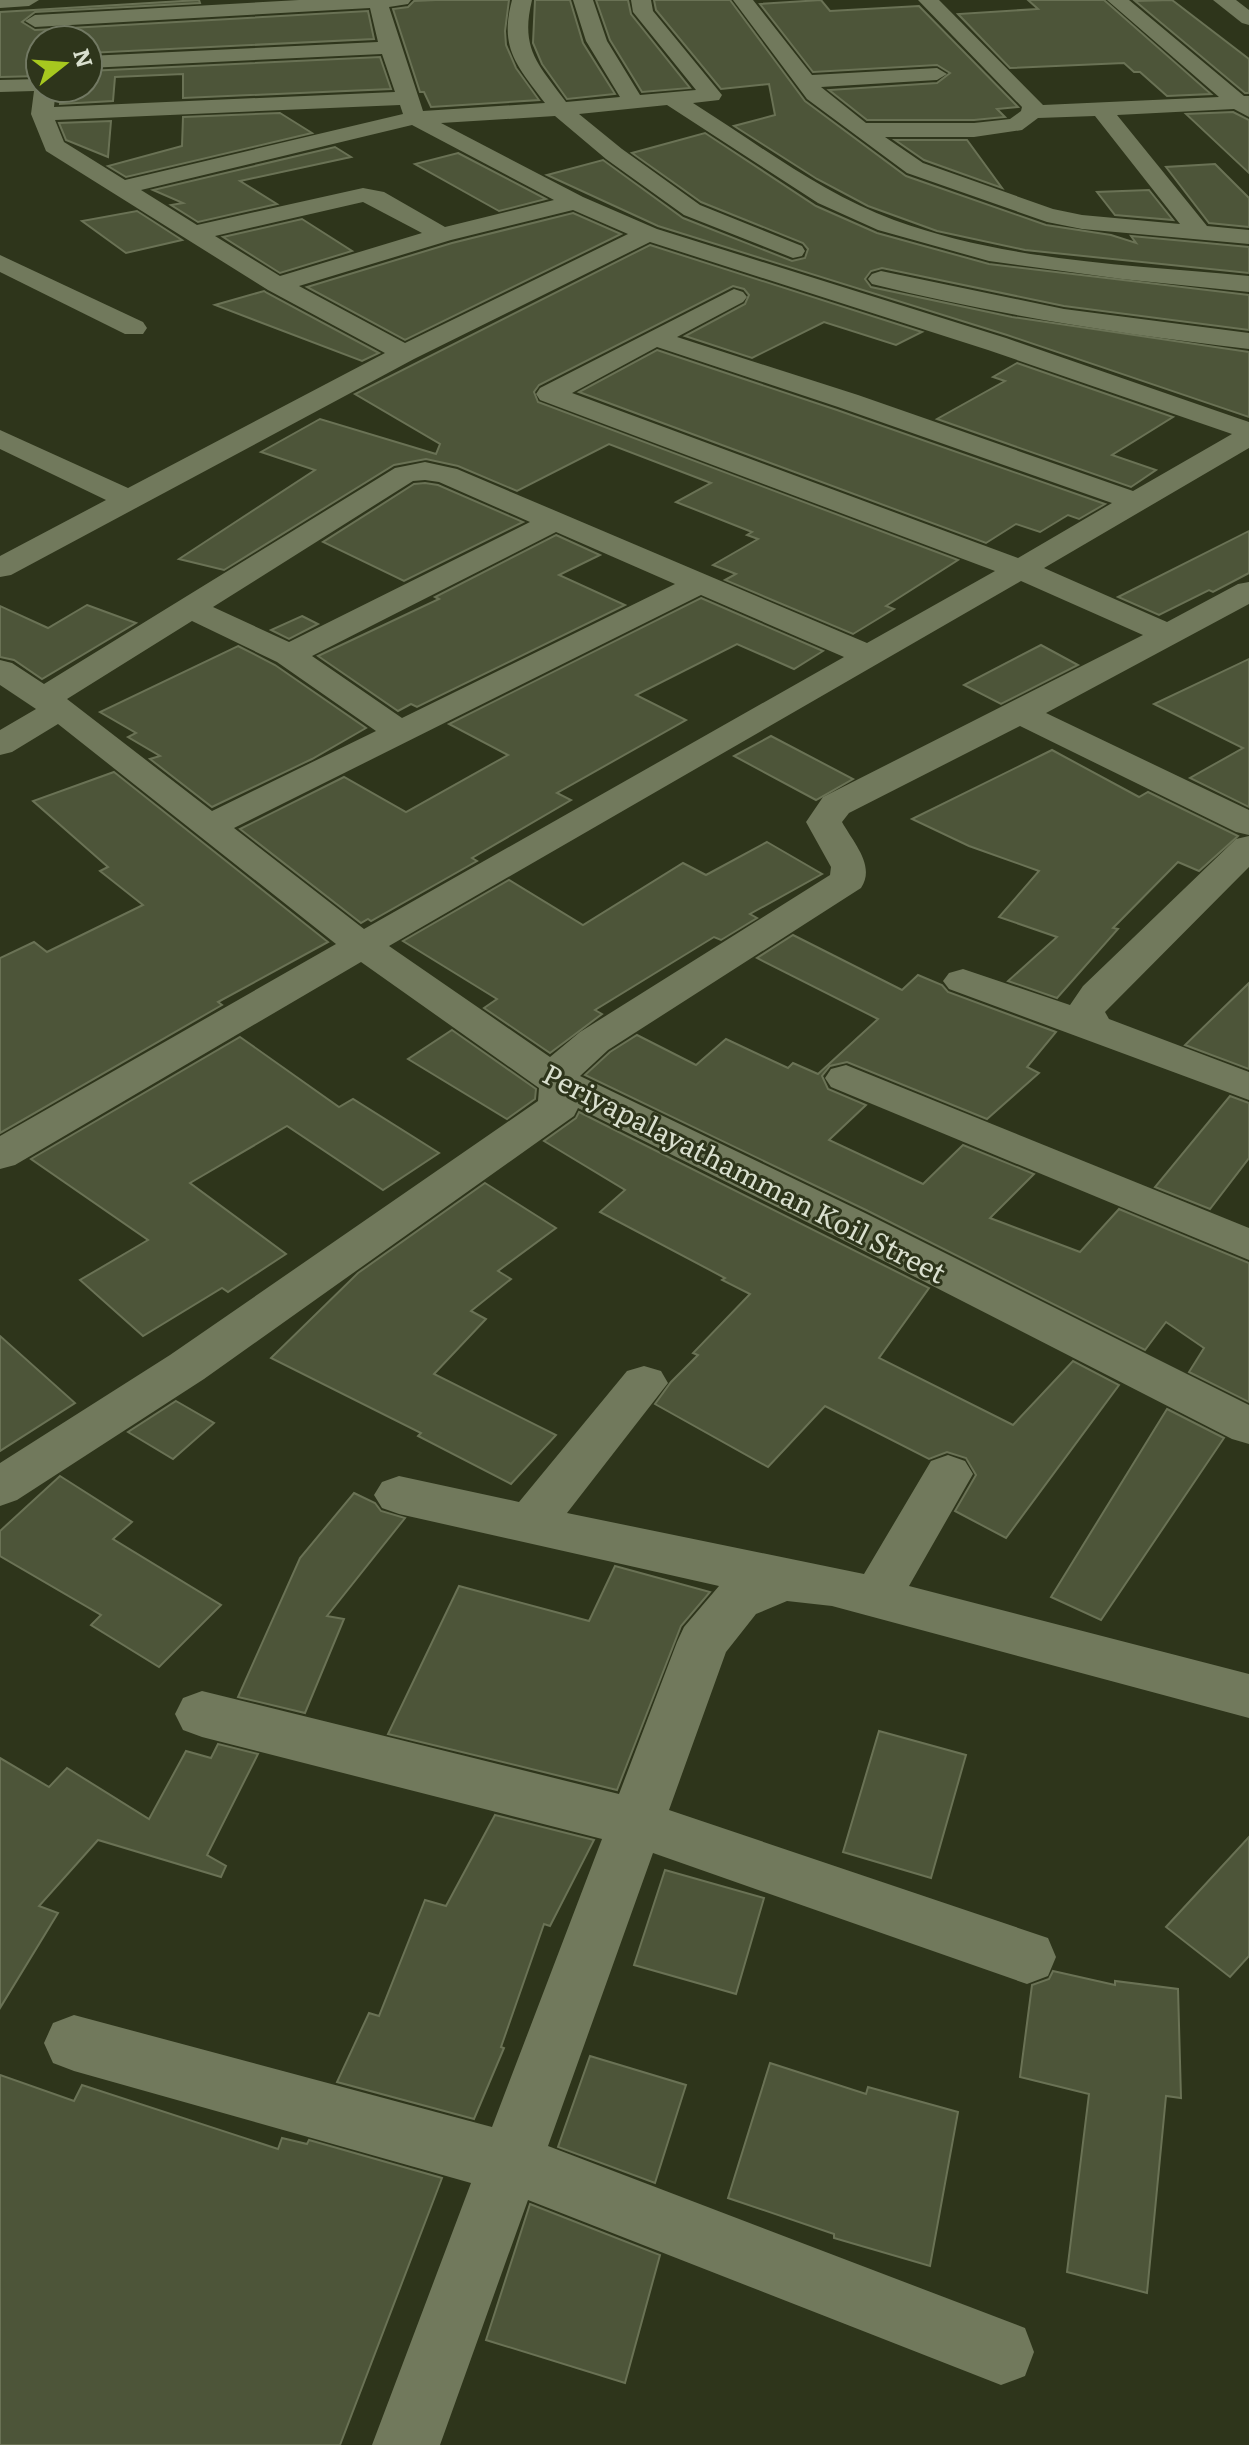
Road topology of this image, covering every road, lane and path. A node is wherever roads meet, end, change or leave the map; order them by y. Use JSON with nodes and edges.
{"nodes":[{"id":1,"x":28,"y":0,"type":"edge"},
{"id":2,"x":522,"y":0,"type":"edge"},
{"id":3,"x":583,"y":0,"type":"edge"},
{"id":4,"x":641,"y":0,"type":"edge"},
{"id":5,"x":743,"y":0,"type":"edge"},
{"id":6,"x":928,"y":0,"type":"edge"},
{"id":7,"x":1117,"y":0,"type":"edge"},
{"id":8,"x":1223,"y":0,"type":"edge"},
{"id":9,"x":389,"y":1,"type":"edge"},
{"id":10,"x":0,"y":2,"type":"edge"},
{"id":11,"x":1249,"y":19,"type":"edge"},
{"id":12,"x":35,"y":21,"type":"junction"},
{"id":13,"x":36,"y":24,"type":"edge"},
{"id":14,"x":390,"y":48,"type":"junction"},
{"id":15,"x":104,"y":61,"type":"edge"},
{"id":16,"x":937,"y":74,"type":"dead end"},
{"id":17,"x":805,"y":82,"type":"junction"},
{"id":18,"x":24,"y":85,"type":"edge"},
{"id":19,"x":0,"y":86,"type":"edge"},
{"id":20,"x":733,"y":93,"type":"dead end"},
{"id":21,"x":711,"y":95,"type":"junction"},
{"id":22,"x":671,"y":98,"type":"junction"},
{"id":23,"x":634,"y":101,"type":"junction"},
{"id":24,"x":43,"y":104,"type":"edge"},
{"id":25,"x":1246,"y":105,"type":"edge"},
{"id":26,"x":412,"y":108,"type":"junction"},
{"id":27,"x":560,"y":109,"type":"junction"},
{"id":28,"x":1101,"y":109,"type":"junction"},
{"id":29,"x":1032,"y":112,"type":"junction"},
{"id":30,"x":42,"y":114,"type":"junction"},
{"id":31,"x":861,"y":130,"type":"junction"},
{"id":32,"x":1002,"y":173,"type":"dead end"},
{"id":33,"x":121,"y":188,"type":"junction"},
{"id":34,"x":575,"y":202,"type":"junction"},
{"id":35,"x":1031,"y":209,"type":"junction"},
{"id":36,"x":194,"y":233,"type":"junction"},
{"id":37,"x":1200,"y":233,"type":"junction"},
{"id":38,"x":648,"y":234,"type":"junction"},
{"id":39,"x":442,"y":235,"type":"junction"},
{"id":40,"x":751,"y":236,"type":"junction"},
{"id":41,"x":1249,"y":237,"type":"edge"},
{"id":42,"x":708,"y":253,"type":"junction"},
{"id":43,"x":814,"y":258,"type":"dead end"},
{"id":44,"x":0,"y":262,"type":"edge"},
{"id":45,"x":855,"y":272,"type":"dead end"},
{"id":46,"x":1249,"y":284,"type":"edge"},
{"id":47,"x":277,"y":285,"type":"junction"},
{"id":48,"x":734,"y":297,"type":"dead end"},
{"id":49,"x":134,"y":328,"type":"dead end"},
{"id":50,"x":655,"y":338,"type":"junction"},
{"id":51,"x":1249,"y":341,"type":"edge"},
{"id":52,"x":405,"y":353,"type":"junction"},
{"id":53,"x":1249,"y":434,"type":"edge"},
{"id":54,"x":0,"y":438,"type":"edge"},
{"id":55,"x":127,"y":499,"type":"junction"},
{"id":56,"x":1136,"y":502,"type":"junction"},
{"id":57,"x":555,"y":521,"type":"junction"},
{"id":58,"x":0,"y":568,"type":"edge"},
{"id":59,"x":1022,"y":570,"type":"junction"},
{"id":60,"x":701,"y":583,"type":"junction"},
{"id":61,"x":1249,"y":591,"type":"edge"},
{"id":62,"x":190,"y":608,"type":"junction"},
{"id":63,"x":1168,"y":634,"type":"junction"},
{"id":64,"x":289,"y":655,"type":"junction"},
{"id":65,"x":869,"y":656,"type":"junction"},
{"id":66,"x":0,"y":670,"type":"edge"},
{"id":67,"x":52,"y":704,"type":"junction"},
{"id":68,"x":1020,"y":713,"type":"junction"},
{"id":69,"x":402,"y":733,"type":"junction"},
{"id":70,"x":0,"y":745,"type":"edge"},
{"id":71,"x":1249,"y":824,"type":"edge"},
{"id":72,"x":208,"y":827,"type":"junction"},
{"id":73,"x":1249,"y":847,"type":"edge"},
{"id":74,"x":360,"y":944,"type":"junction"},
{"id":75,"x":963,"y":981,"type":"dead end"},
{"id":76,"x":1093,"y":1027,"type":"junction"},
{"id":77,"x":846,"y":1078,"type":"dead end"},
{"id":78,"x":558,"y":1082,"type":"junction"},
{"id":79,"x":1249,"y":1087,"type":"edge"},
{"id":80,"x":0,"y":1155,"type":"edge"},
{"id":81,"x":1249,"y":1245,"type":"edge"},
{"id":82,"x":644,"y":1383,"type":"dead end"},
{"id":83,"x":1249,"y":1426,"type":"edge"},
{"id":84,"x":948,"y":1474,"type":"dead end"},
{"id":85,"x":0,"y":1487,"type":"edge"},
{"id":86,"x":399,"y":1495,"type":"dead end"},
{"id":87,"x":531,"y":1522,"type":"junction"},
{"id":88,"x":784,"y":1580,"type":"junction"},
{"id":89,"x":876,"y":1598,"type":"junction"},
{"id":90,"x":1249,"y":1696,"type":"edge"},
{"id":91,"x":202,"y":1714,"type":"dead end"},
{"id":92,"x":636,"y":1823,"type":"junction"},
{"id":93,"x":1027,"y":1957,"type":"dead end"},
{"id":94,"x":74,"y":2043,"type":"dead end"},
{"id":95,"x":511,"y":2163,"type":"junction"},
{"id":96,"x":1001,"y":2352,"type":"dead end"},
{"id":97,"x":406,"y":2445,"type":"edge"}],
"edges":[{"from":1,"to":10,"type":"street"},
{"from":1,"to":12,"type":"street"},
{"from":2,"to":27,"type":"street"},
{"from":3,"to":23,"type":"street"},
{"from":4,"to":21,"type":"street"},
{"from":5,"to":17,"type":"street"},
{"from":6,"to":29,"type":"street"},
{"from":7,"to":25,"type":"street"},
{"from":8,"to":11,"type":"street"},
{"from":9,"to":12,"type":"street"},
{"from":9,"to":14,"type":"street"},
{"from":12,"to":13,"type":"street"},
{"from":14,"to":15,"type":"street"},
{"from":14,"to":26,"type":"street"},
{"from":16,"to":17,"type":"street"},
{"from":17,"to":31,"type":"street"},
{"from":18,"to":19,"type":"street"},
{"from":20,"to":21,"type":"street"},
{"from":21,"to":22,"type":"street"},
{"from":22,"to":23,"type":"street"},
{"from":22,"to":46,"type":"street"},
{"from":23,"to":27,"type":"street"},
{"from":24,"to":30,"type":"street"},
{"from":25,"to":28,"type":"street"},
{"from":26,"to":27,"type":"street"},
{"from":26,"to":30,"type":"street"},
{"from":26,"to":33,"type":"street"},
{"from":26,"to":34,"type":"street"},
{"from":27,"to":40,"type":"street"},
{"from":28,"to":29,"type":"street"},
{"from":28,"to":37,"type":"street"},
{"from":29,"to":31,"type":"street"},
{"from":30,"to":33,"type":"street"},
{"from":31,"to":35,"type":"street"},
{"from":32,"to":35,"type":"street"},
{"from":33,"to":36,"type":"street"},
{"from":34,"to":38,"type":"street"},
{"from":34,"to":39,"type":"street"},
{"from":35,"to":37,"type":"street"},
{"from":36,"to":39,"type":"street"},
{"from":36,"to":47,"type":"street"},
{"from":37,"to":41,"type":"street"},
{"from":38,"to":42,"type":"street"},
{"from":38,"to":52,"type":"street"},
{"from":39,"to":47,"type":"street"},
{"from":40,"to":42,"type":"street"},
{"from":40,"to":43,"type":"street"},
{"from":42,"to":53,"type":"street"},
{"from":44,"to":49,"type":"street"},
{"from":45,"to":51,"type":"street"},
{"from":47,"to":52,"type":"street"},
{"from":48,"to":50,"type":"street"},
{"from":50,"to":56,"type":"street"},
{"from":50,"to":59,"type":"street"},
{"from":52,"to":55,"type":"street"},
{"from":53,"to":56,"type":"street"},
{"from":54,"to":55,"type":"street"},
{"from":55,"to":58,"type":"street"},
{"from":56,"to":59,"type":"street"},
{"from":57,"to":60,"type":"street"},
{"from":57,"to":62,"type":"street"},
{"from":57,"to":64,"type":"street"},
{"from":59,"to":63,"type":"street"},
{"from":59,"to":65,"type":"street"},
{"from":60,"to":65,"type":"street"},
{"from":60,"to":69,"type":"street"},
{"from":61,"to":63,"type":"street"},
{"from":62,"to":64,"type":"street"},
{"from":62,"to":67,"type":"street"},
{"from":63,"to":68,"type":"street"},
{"from":64,"to":69,"type":"street"},
{"from":65,"to":74,"type":"street"},
{"from":66,"to":67,"type":"street","name":"Periyapalayathamman Koil Street"},
{"from":67,"to":70,"type":"street"},
{"from":67,"to":72,"type":"street","name":"Periyapalayathamman Koil Street"},
{"from":68,"to":71,"type":"street"},
{"from":68,"to":78,"type":"street"},
{"from":69,"to":72,"type":"street"},
{"from":72,"to":74,"type":"street","name":"Periyapalayathamman Koil Street"},
{"from":73,"to":76,"type":"street"},
{"from":74,"to":78,"type":"street","name":"Periyapalayathamman Koil Street"},
{"from":74,"to":80,"type":"street"},
{"from":75,"to":76,"type":"street"},
{"from":76,"to":79,"type":"street"},
{"from":77,"to":81,"type":"street"},
{"from":78,"to":83,"type":"street","name":"Periyapalayathamman Koil Street"},
{"from":78,"to":85,"type":"street"},
{"from":82,"to":87,"type":"street"},
{"from":84,"to":89,"type":"street"},
{"from":86,"to":87,"type":"street"},
{"from":87,"to":88,"type":"street"},
{"from":88,"to":89,"type":"street"},
{"from":88,"to":92,"type":"street"},
{"from":89,"to":90,"type":"street"},
{"from":91,"to":92,"type":"street"},
{"from":92,"to":93,"type":"street"},
{"from":92,"to":95,"type":"street"},
{"from":94,"to":95,"type":"street"},
{"from":95,"to":96,"type":"street"},
{"from":95,"to":97,"type":"street"}]}
